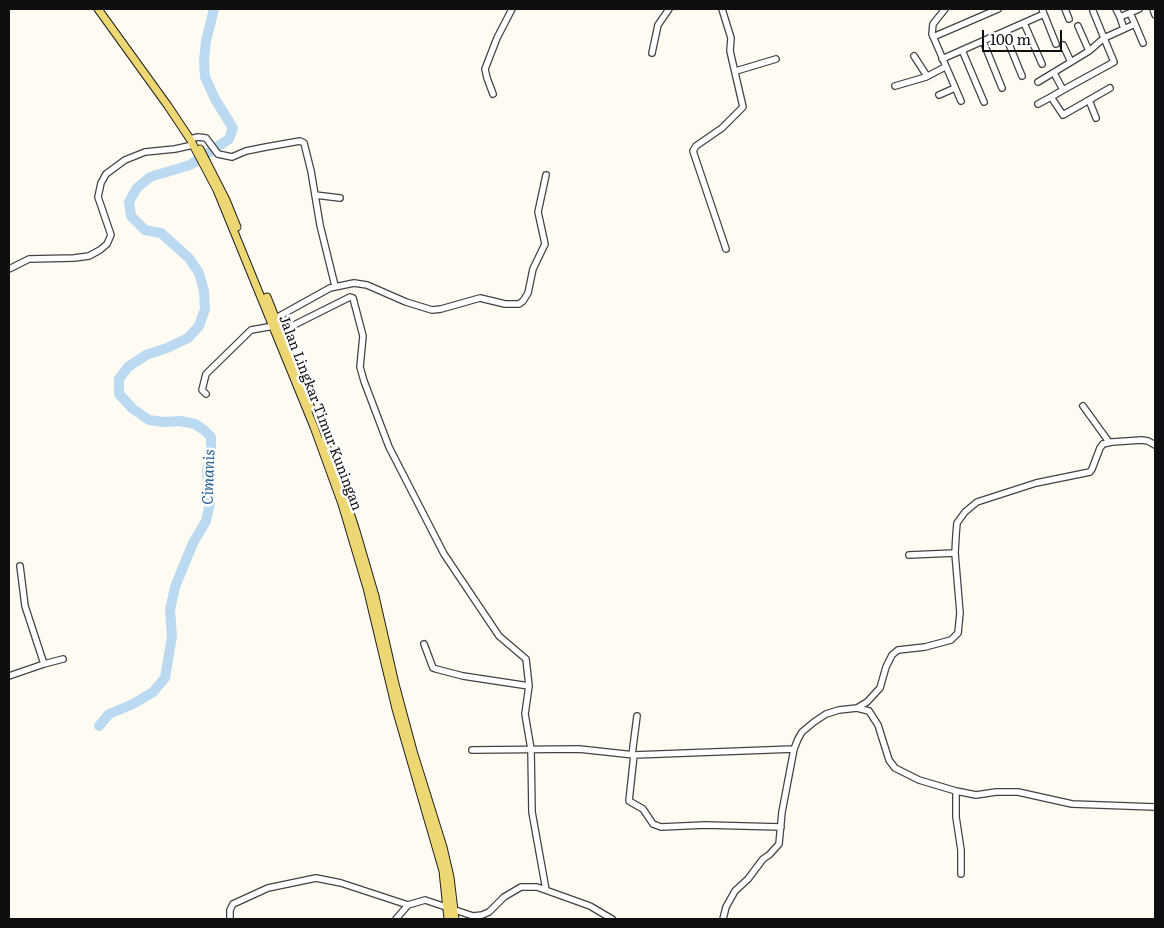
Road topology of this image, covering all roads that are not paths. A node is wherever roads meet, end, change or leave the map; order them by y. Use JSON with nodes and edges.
{"nodes":[{"id":1,"x":98,"y":9,"type":"edge"},
{"id":2,"x":104,"y":9,"type":"edge"},
{"id":3,"x":512,"y":9,"type":"edge"},
{"id":4,"x":669,"y":9,"type":"edge"},
{"id":5,"x":722,"y":9,"type":"edge"},
{"id":6,"x":945,"y":9,"type":"edge"},
{"id":7,"x":998,"y":9,"type":"edge"},
{"id":8,"x":1065,"y":9,"type":"edge"},
{"id":9,"x":1116,"y":9,"type":"edge"},
{"id":10,"x":1139,"y":9,"type":"edge"},
{"id":11,"x":1153,"y":9,"type":"edge"},
{"id":12,"x":1043,"y":11,"type":"edge"},
{"id":13,"x":1093,"y":11,"type":"dead end"},
{"id":14,"x":1130,"y":13,"type":"junction"},
{"id":15,"x":1155,"y":15,"type":"edge"},
{"id":16,"x":1120,"y":18,"type":"junction"},
{"id":17,"x":1069,"y":19,"type":"dead end"},
{"id":18,"x":1024,"y":23,"type":"junction"},
{"id":19,"x":1135,"y":24,"type":"junction"},
{"id":20,"x":1078,"y":26,"type":"dead end"},
{"id":21,"x":1124,"y":29,"type":"junction"},
{"id":22,"x":1004,"y":32,"type":"junction"},
{"id":23,"x":933,"y":37,"type":"junction"},
{"id":24,"x":1104,"y":38,"type":"junction"},
{"id":25,"x":983,"y":41,"type":"junction"},
{"id":26,"x":1143,"y":43,"type":"dead end"},
{"id":27,"x":1056,"y":44,"type":"dead end"},
{"id":28,"x":1063,"y":45,"type":"dead end"},
{"id":29,"x":962,"y":50,"type":"junction"},
{"id":30,"x":1089,"y":51,"type":"junction"},
{"id":31,"x":652,"y":53,"type":"dead end"},
{"id":32,"x":914,"y":56,"type":"dead end"},
{"id":33,"x":942,"y":59,"type":"junction"},
{"id":34,"x":776,"y":60,"type":"dead end"},
{"id":35,"x":1071,"y":62,"type":"junction"},
{"id":36,"x":1042,"y":64,"type":"dead end"},
{"id":37,"x":945,"y":67,"type":"junction"},
{"id":38,"x":736,"y":71,"type":"junction"},
{"id":39,"x":1054,"y":73,"type":"junction"},
{"id":40,"x":927,"y":76,"type":"junction"},
{"id":41,"x":1022,"y":76,"type":"dead end"},
{"id":42,"x":1038,"y":82,"type":"dead end"},
{"id":43,"x":895,"y":86,"type":"dead end"},
{"id":44,"x":954,"y":88,"type":"junction"},
{"id":45,"x":1002,"y":88,"type":"dead end"},
{"id":46,"x":1110,"y":88,"type":"dead end"},
{"id":47,"x":1063,"y":90,"type":"junction"},
{"id":48,"x":493,"y":94,"type":"dead end"},
{"id":49,"x":939,"y":95,"type":"dead end"},
{"id":50,"x":1052,"y":97,"type":"junction"},
{"id":51,"x":1089,"y":100,"type":"junction"},
{"id":52,"x":961,"y":101,"type":"dead end"},
{"id":53,"x":984,"y":102,"type":"dead end"},
{"id":54,"x":1038,"y":104,"type":"dead end"},
{"id":55,"x":1096,"y":118,"type":"dead end"},
{"id":56,"x":194,"y":143,"type":"junction"},
{"id":57,"x":206,"y":166,"type":"junction"},
{"id":58,"x":546,"y":176,"type":"dead end"},
{"id":59,"x":316,"y":195,"type":"junction"},
{"id":60,"x":340,"y":198,"type":"dead end"},
{"id":61,"x":726,"y":249,"type":"dead end"},
{"id":62,"x":9,"y":269,"type":"edge"},
{"id":63,"x":335,"y":286,"type":"junction"},
{"id":64,"x":276,"y":318,"type":"junction"},
{"id":65,"x":274,"y":326,"type":"junction"},
{"id":66,"x":282,"y":331,"type":"junction"},
{"id":67,"x":206,"y":394,"type":"dead end"},
{"id":68,"x":1083,"y":406,"type":"dead end"},
{"id":69,"x":1109,"y":442,"type":"junction"},
{"id":70,"x":1155,"y":445,"type":"edge"},
{"id":71,"x":955,"y":553,"type":"junction"},
{"id":72,"x":909,"y":555,"type":"dead end"},
{"id":73,"x":20,"y":566,"type":"dead end"},
{"id":74,"x":424,"y":644,"type":"dead end"},
{"id":75,"x":63,"y":659,"type":"dead end"},
{"id":76,"x":44,"y":664,"type":"junction"},
{"id":77,"x":9,"y":676,"type":"edge"},
{"id":78,"x":529,"y":686,"type":"junction"},
{"id":79,"x":857,"y":708,"type":"junction"},
{"id":80,"x":637,"y":716,"type":"dead end"},
{"id":81,"x":794,"y":749,"type":"junction"},
{"id":82,"x":472,"y":750,"type":"dead end"},
{"id":83,"x":531,"y":750,"type":"junction"},
{"id":84,"x":633,"y":755,"type":"junction"},
{"id":85,"x":956,"y":791,"type":"junction"},
{"id":86,"x":1155,"y":807,"type":"edge"},
{"id":87,"x":781,"y":827,"type":"junction"},
{"id":88,"x":961,"y":874,"type":"dead end"},
{"id":89,"x":546,"y":890,"type":"junction"},
{"id":90,"x":408,"y":905,"type":"junction"},
{"id":91,"x":446,"y":906,"type":"junction"},
{"id":92,"x":454,"y":910,"type":"junction"},
{"id":93,"x":230,"y":919,"type":"edge"},
{"id":94,"x":396,"y":919,"type":"edge"},
{"id":95,"x":448,"y":919,"type":"edge"},
{"id":96,"x":455,"y":919,"type":"edge"},
{"id":97,"x":612,"y":919,"type":"edge"},
{"id":98,"x":723,"y":919,"type":"edge"}],
"edges":[{"from":1,"to":56,"type":"main road","name":"Jalan Lingkar Timur Kuningan"},
{"from":2,"to":56,"type":"main road"},
{"from":3,"to":48,"type":"street"},
{"from":4,"to":31,"type":"street"},
{"from":5,"to":38,"type":"street"},
{"from":6,"to":23,"type":"street"},
{"from":7,"to":23,"type":"street"},
{"from":8,"to":17,"type":"street"},
{"from":9,"to":16,"type":"street"},
{"from":10,"to":14,"type":"street"},
{"from":11,"to":15,"type":"street"},
{"from":12,"to":18,"type":"street"},
{"from":12,"to":27,"type":"street"},
{"from":13,"to":24,"type":"street"},
{"from":14,"to":16,"type":"street"},
{"from":14,"to":19,"type":"street"},
{"from":16,"to":21,"type":"street"},
{"from":18,"to":22,"type":"street"},
{"from":18,"to":36,"type":"street"},
{"from":19,"to":21,"type":"street"},
{"from":19,"to":26,"type":"street"},
{"from":20,"to":30,"type":"street"},
{"from":21,"to":24,"type":"street"},
{"from":22,"to":25,"type":"street"},
{"from":22,"to":41,"type":"street"},
{"from":23,"to":33,"type":"street"},
{"from":24,"to":30,"type":"street"},
{"from":24,"to":47,"type":"street"},
{"from":25,"to":29,"type":"street"},
{"from":25,"to":45,"type":"street"},
{"from":28,"to":35,"type":"street"},
{"from":29,"to":33,"type":"street"},
{"from":29,"to":53,"type":"street"},
{"from":30,"to":35,"type":"street"},
{"from":32,"to":40,"type":"street"},
{"from":33,"to":37,"type":"street"},
{"from":34,"to":38,"type":"street"},
{"from":35,"to":39,"type":"street"},
{"from":37,"to":40,"type":"street"},
{"from":37,"to":44,"type":"street"},
{"from":38,"to":61,"type":"street"},
{"from":39,"to":42,"type":"street"},
{"from":39,"to":47,"type":"street"},
{"from":40,"to":43,"type":"street"},
{"from":44,"to":49,"type":"street"},
{"from":44,"to":52,"type":"street"},
{"from":46,"to":51,"type":"street"},
{"from":47,"to":50,"type":"street"},
{"from":50,"to":51,"type":"street"},
{"from":50,"to":54,"type":"street"},
{"from":51,"to":55,"type":"street"},
{"from":56,"to":57,"type":"main road","name":"Jalan Lingkar Timur Kuningan"},
{"from":56,"to":59,"type":"street"},
{"from":56,"to":62,"type":"street"},
{"from":57,"to":64,"type":"main road","name":"Jalan Lingkar Timur Kuningan"},
{"from":57,"to":65,"type":"main road","name":"Jalan Lingkar Timur Kuningan"},
{"from":58,"to":63,"type":"street"},
{"from":59,"to":60,"type":"street"},
{"from":59,"to":63,"type":"street"},
{"from":63,"to":64,"type":"street"},
{"from":64,"to":66,"type":"main road","name":"Jalan Lingkar Timur Kuningan"},
{"from":65,"to":67,"type":"street"},
{"from":65,"to":91,"type":"main road","name":"Jalan Lingkar Timur Kuningan"},
{"from":66,"to":78,"type":"street"},
{"from":66,"to":92,"type":"main road","name":"Jalan Lingkar Timur Kuningan"},
{"from":68,"to":69,"type":"street"},
{"from":69,"to":70,"type":"street"},
{"from":69,"to":71,"type":"street"},
{"from":71,"to":72,"type":"street"},
{"from":71,"to":79,"type":"street"},
{"from":73,"to":76,"type":"street"},
{"from":74,"to":78,"type":"street"},
{"from":75,"to":76,"type":"street"},
{"from":76,"to":77,"type":"street"},
{"from":78,"to":83,"type":"street"},
{"from":79,"to":81,"type":"street"},
{"from":79,"to":85,"type":"street"},
{"from":80,"to":84,"type":"street"},
{"from":81,"to":84,"type":"street"},
{"from":81,"to":87,"type":"street"},
{"from":82,"to":83,"type":"street"},
{"from":83,"to":84,"type":"street"},
{"from":83,"to":89,"type":"street"},
{"from":84,"to":87,"type":"street"},
{"from":85,"to":86,"type":"street"},
{"from":85,"to":88,"type":"street"},
{"from":87,"to":98,"type":"street"},
{"from":89,"to":92,"type":"street"},
{"from":89,"to":97,"type":"street"},
{"from":90,"to":91,"type":"street"},
{"from":90,"to":93,"type":"street"},
{"from":90,"to":94,"type":"street"},
{"from":91,"to":92,"type":"street"},
{"from":91,"to":95,"type":"main road","name":"Jalan Lingkar Timur Kuningan"},
{"from":92,"to":96,"type":"main road","name":"Jalan Lingkar Timur Kuningan"}]}
